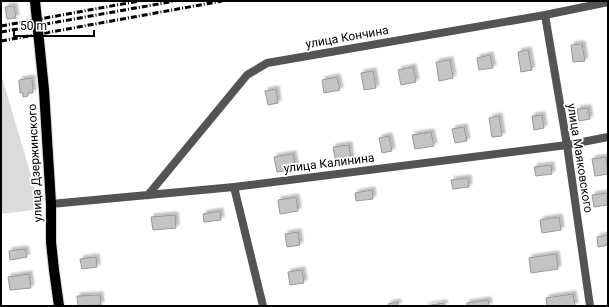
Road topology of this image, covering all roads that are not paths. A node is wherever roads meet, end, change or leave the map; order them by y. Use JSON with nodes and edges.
{"nodes":[{"id":1,"x":35,"y":1,"type":"edge"},
{"id":2,"x":608,"y":2,"type":"edge"},
{"id":3,"x":545,"y":15,"type":"junction"},
{"id":4,"x":608,"y":137,"type":"edge"},
{"id":5,"x":566,"y":144,"type":"junction"},
{"id":6,"x":234,"y":187,"type":"junction"},
{"id":7,"x":148,"y":195,"type":"junction"},
{"id":8,"x":51,"y":204,"type":"junction"},
{"id":9,"x":59,"y":306,"type":"edge"},
{"id":10,"x":263,"y":306,"type":"edge"},
{"id":11,"x":590,"y":306,"type":"edge"}],
"edges":[{"from":1,"to":8,"type":"main road","name":"улица Дзержинского"},
{"from":2,"to":3,"type":"street","name":"улица Кончина"},
{"from":3,"to":5,"type":"street","name":"улица Маяковского"},
{"from":3,"to":7,"type":"street","name":"улица Кончина"},
{"from":4,"to":5,"type":"street","name":"улица Калинина"},
{"from":5,"to":6,"type":"street","name":"улица Калинина"},
{"from":5,"to":11,"type":"street","name":"улица Маяковского"},
{"from":6,"to":7,"type":"street","name":"улица Калинина"},
{"from":6,"to":10,"type":"street"},
{"from":7,"to":8,"type":"street","name":"улица Калинина"},
{"from":8,"to":9,"type":"main road","name":"улица Дзержинского"}]}
